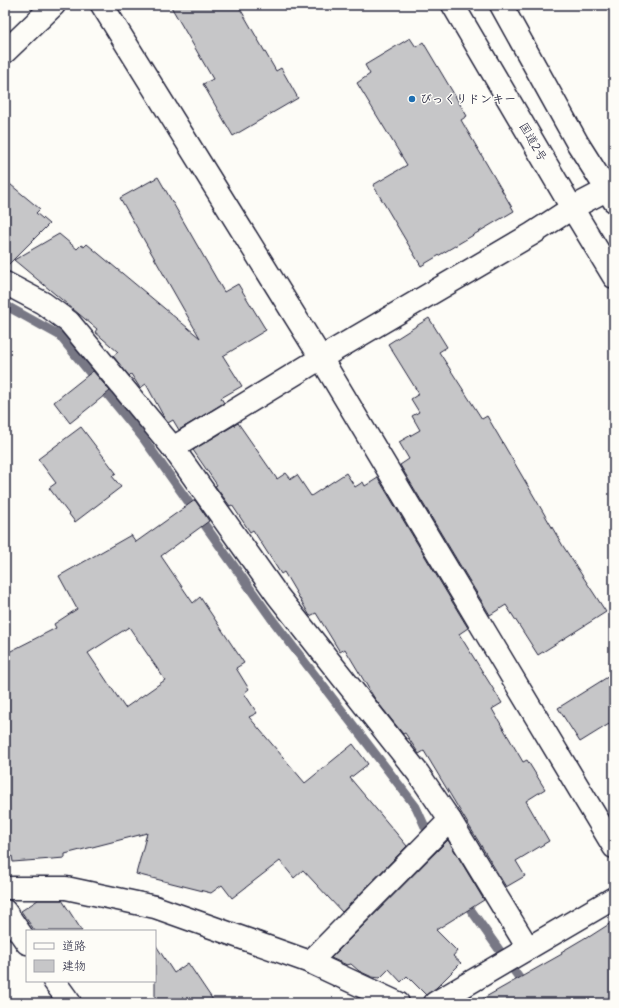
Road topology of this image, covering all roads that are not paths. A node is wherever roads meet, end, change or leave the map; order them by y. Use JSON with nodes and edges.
{"nodes":[{"id":1,"x":54,"y":5,"type":"edge"},
{"id":2,"x":102,"y":5,"type":"edge"},
{"id":3,"x":453,"y":5,"type":"edge"},
{"id":4,"x":501,"y":5,"type":"edge"},
{"id":5,"x":5,"y":52,"type":"edge"},
{"id":6,"x":611,"y":192,"type":"edge"},
{"id":7,"x":572,"y":208,"type":"junction"},
{"id":8,"x":614,"y":277,"type":"edge"},
{"id":9,"x":5,"y":283,"type":"edge"},
{"id":10,"x":321,"y":358,"type":"junction"},
{"id":11,"x":173,"y":448,"type":"junction"},
{"id":12,"x":450,"y":820,"type":"junction"},
{"id":13,"x":614,"y":847,"type":"edge"},
{"id":14,"x":5,"y":888,"type":"edge"},
{"id":15,"x":614,"y":898,"type":"edge"},
{"id":16,"x":5,"y":911,"type":"edge"},
{"id":17,"x":26,"y":942,"type":"edge"},
{"id":18,"x":528,"y":948,"type":"junction"},
{"id":19,"x":310,"y":962,"type":"junction"},
{"id":20,"x":55,"y":982,"type":"edge"},
{"id":21,"x":70,"y":1003,"type":"edge"},
{"id":22,"x":398,"y":1003,"type":"edge"},
{"id":23,"x":435,"y":1003,"type":"edge"}],
"edges":[{"from":1,"to":5,"type":"main road"},
{"from":2,"to":10,"type":"main road"},
{"from":3,"to":7,"type":"main road","name":"国道2号"},
{"from":4,"to":6,"type":"main road"},
{"from":6,"to":7,"type":"main road"},
{"from":7,"to":8,"type":"main road","name":"国道2号"},
{"from":7,"to":10,"type":"main road"},
{"from":9,"to":11,"type":"main road"},
{"from":10,"to":11,"type":"main road"},
{"from":10,"to":13,"type":"main road"},
{"from":11,"to":12,"type":"main road"},
{"from":12,"to":18,"type":"main road"},
{"from":12,"to":19,"type":"main road"},
{"from":14,"to":19,"type":"main road"},
{"from":15,"to":18,"type":"main road"},
{"from":16,"to":17,"type":"main road"},
{"from":18,"to":23,"type":"main road"},
{"from":19,"to":22,"type":"main road"},
{"from":20,"to":21,"type":"main road"}]}
